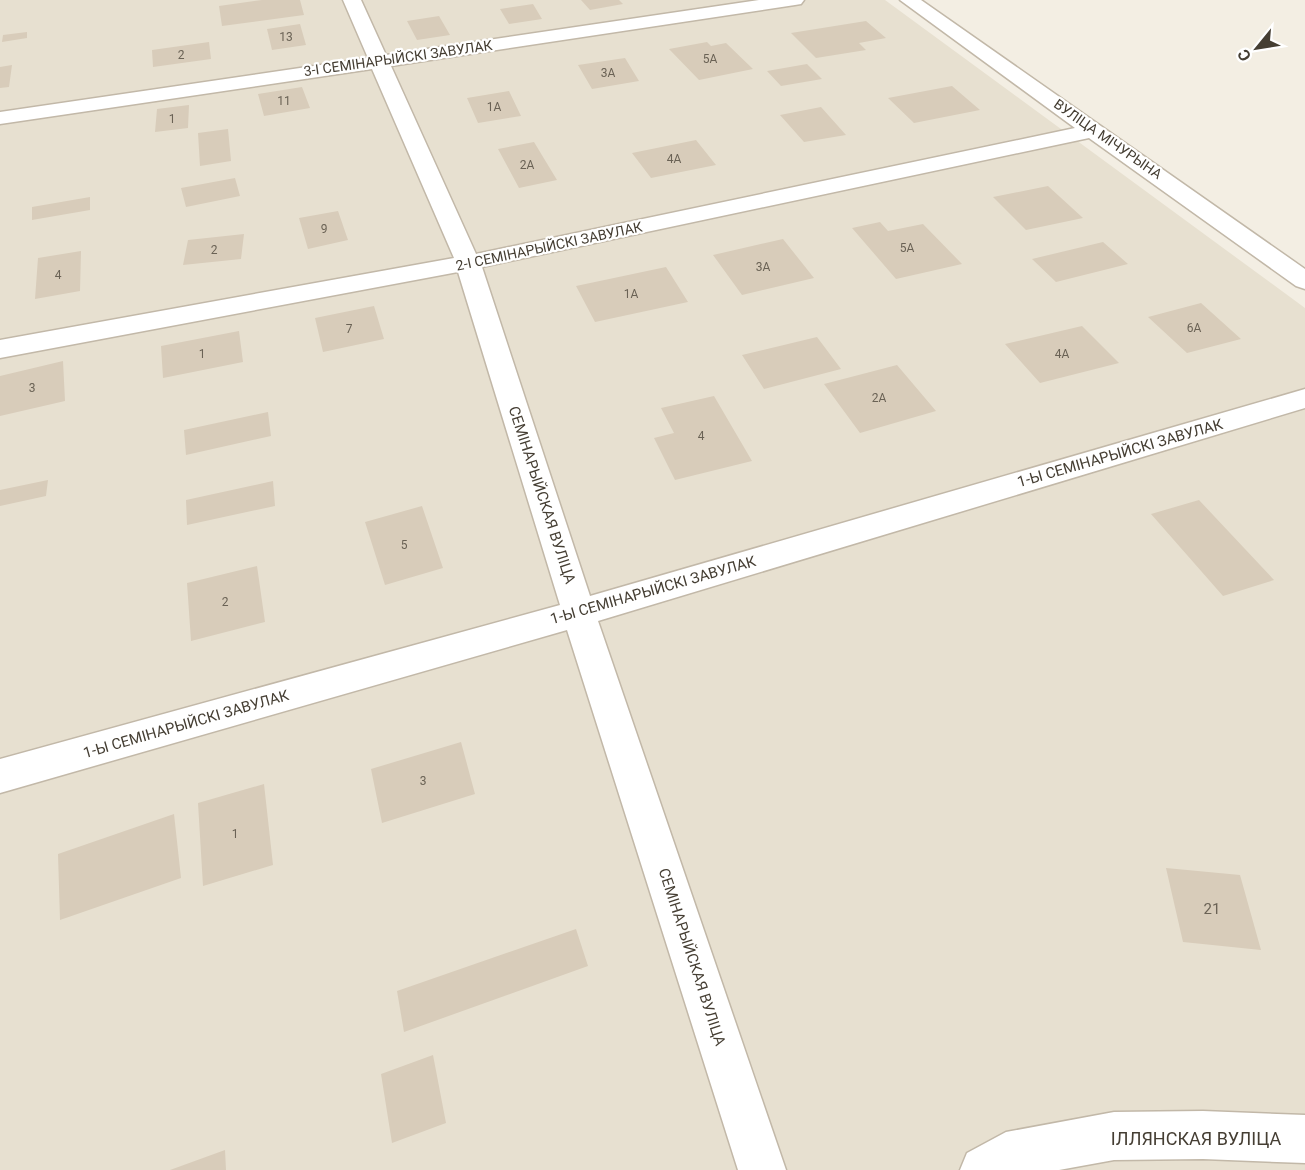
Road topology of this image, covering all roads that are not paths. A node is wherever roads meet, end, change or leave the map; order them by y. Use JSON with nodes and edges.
{"nodes":[{"id":1,"x":352,"y":0,"type":"edge"},
{"id":2,"x":795,"y":0,"type":"edge"},
{"id":3,"x":909,"y":0,"type":"edge"},
{"id":4,"x":381,"y":61,"type":"junction"},
{"id":5,"x":0,"y":118,"type":"edge"},
{"id":6,"x":1095,"y":130,"type":"junction"},
{"id":7,"x":468,"y":263,"type":"junction"},
{"id":8,"x":1305,"y":281,"type":"edge"},
{"id":9,"x":0,"y":349,"type":"edge"},
{"id":10,"x":1305,"y":398,"type":"edge"},
{"id":11,"x":579,"y":613,"type":"junction"},
{"id":12,"x":0,"y":776,"type":"edge"},
{"id":13,"x":1305,"y":1140,"type":"edge"},
{"id":14,"x":762,"y":1170,"type":"edge"},
{"id":15,"x":984,"y":1170,"type":"edge"}],
"edges":[{"from":1,"to":4,"type":"street","name":"СЕМІНАРЫЙСКАЯ ВУЛІЦА"},
{"from":2,"to":4,"type":"street","name":"3-І СЕМІНАРЫЙСКІ ЗАВУЛАК"},
{"from":3,"to":6,"type":"street","name":"ВУЛІЦА МІЧУРЫНА"},
{"from":4,"to":5,"type":"street","name":"3-І СЕМІНАРЫЙСКІ ЗАВУЛАК"},
{"from":4,"to":7,"type":"street","name":"СЕМІНАРЫЙСКАЯ ВУЛІЦА"},
{"from":6,"to":7,"type":"street","name":"2-І СЕМІНАРЫЙСКІ ЗАВУЛАК"},
{"from":6,"to":8,"type":"street","name":"ВУЛІЦА МІЧУРЫНА"},
{"from":7,"to":9,"type":"street","name":"2-І СЕМІНАРЫЙСКІ ЗАВУЛАК"},
{"from":7,"to":11,"type":"street","name":"СЕМІНАРЫЙСКАЯ ВУЛІЦА"},
{"from":10,"to":11,"type":"street","name":"1-Ы СЕМІНАРЫЙСКІ ЗАВУЛАК"},
{"from":11,"to":12,"type":"street","name":"1-Ы СЕМІНАРЫЙСКІ ЗАВУЛАК"},
{"from":11,"to":14,"type":"street","name":"СЕМІНАРЫЙСКАЯ ВУЛІЦА"},
{"from":13,"to":15,"type":"street","name":"ІЛЛЯНСКАЯ ВУЛІЦА"}]}
